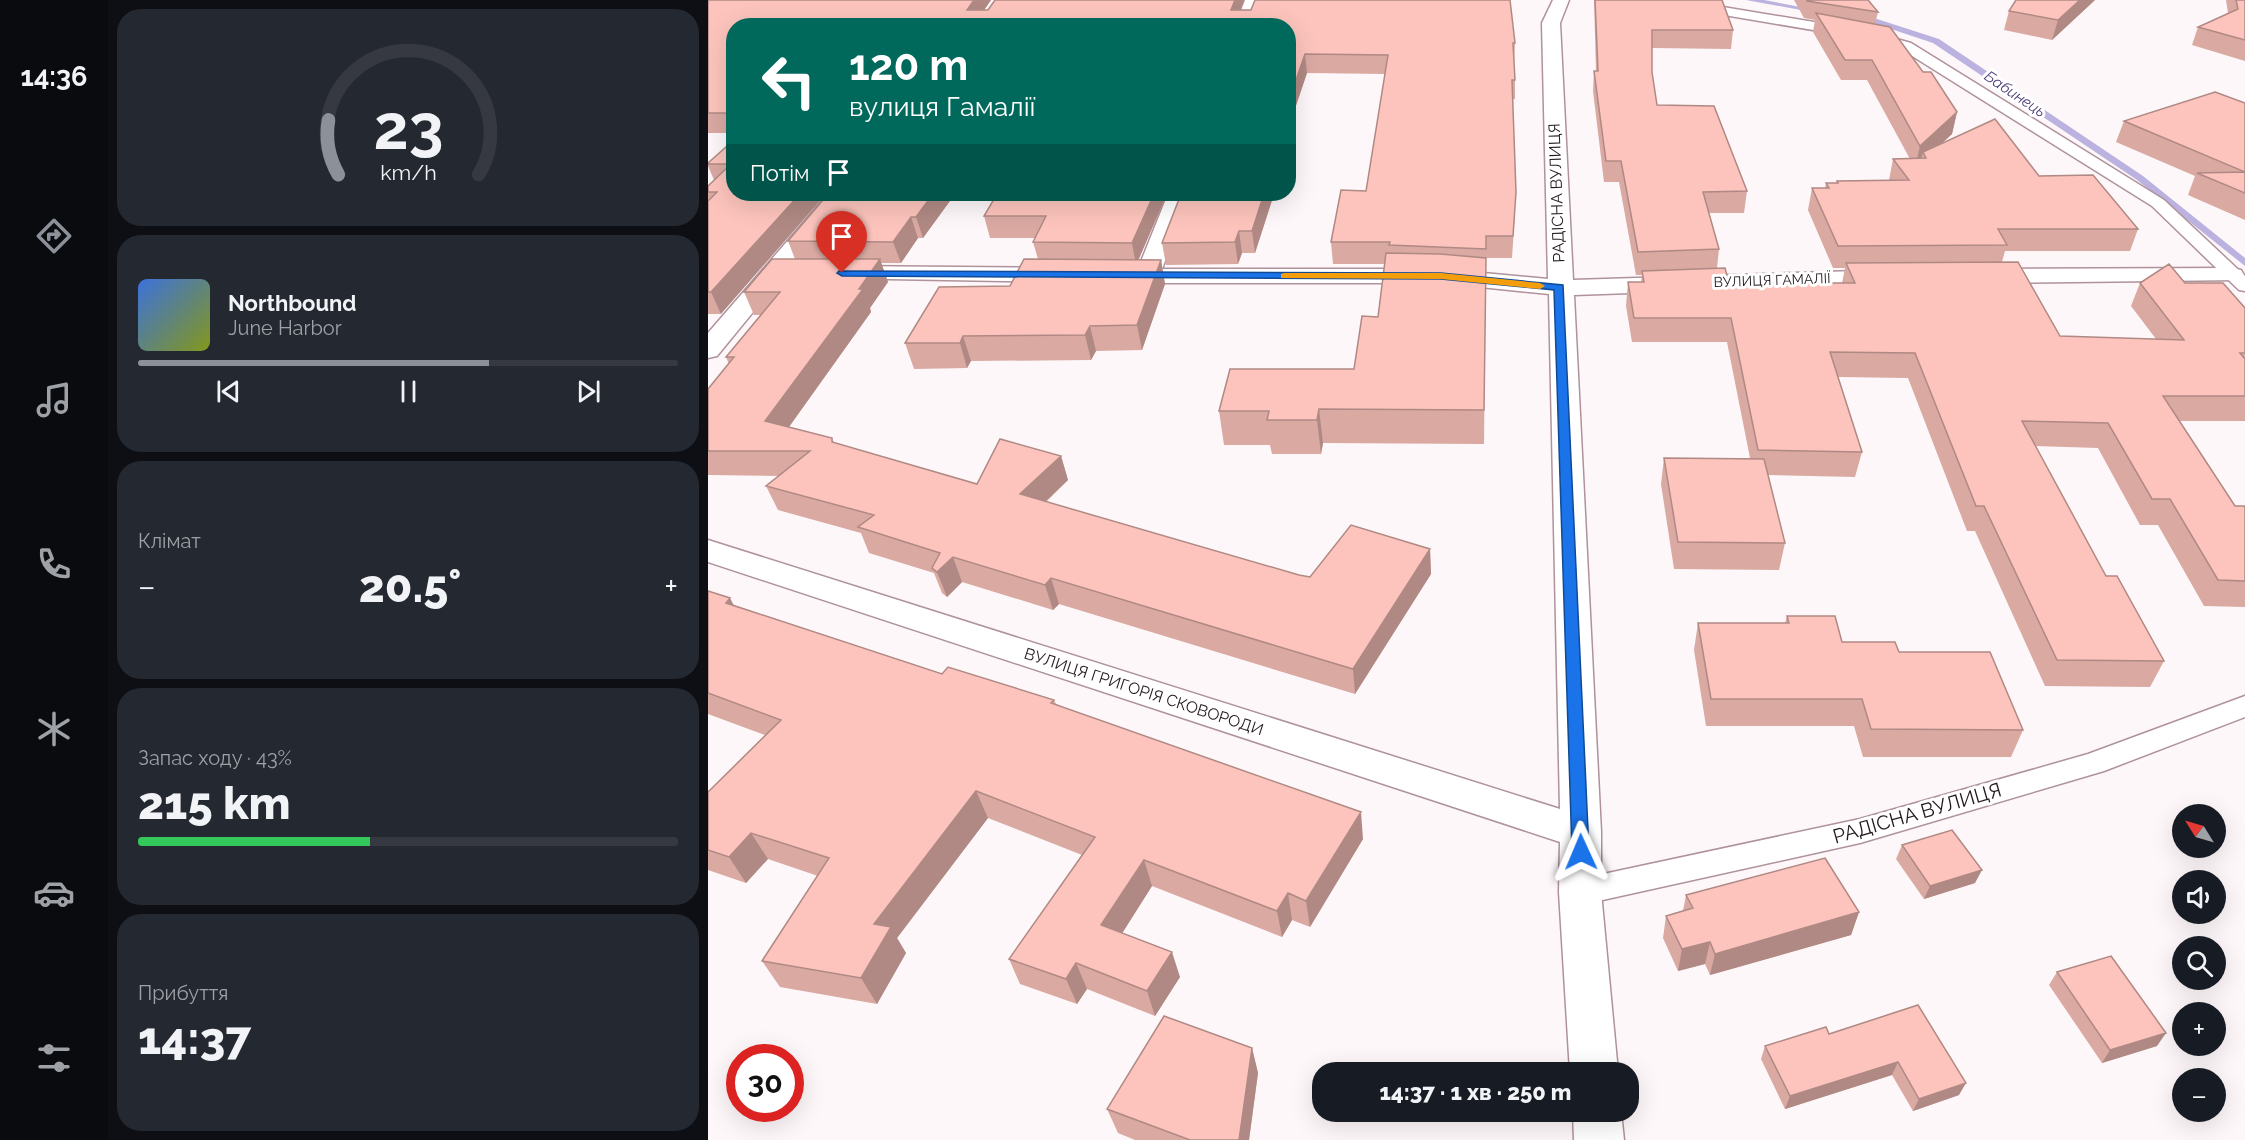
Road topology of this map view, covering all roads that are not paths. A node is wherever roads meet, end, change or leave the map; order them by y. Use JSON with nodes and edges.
{"nodes":[{"id":1,"x":1253,"y":0,"type":"edge"},
{"id":2,"x":1561,"y":0,"type":"edge"},
{"id":3,"x":1659,"y":0,"type":"edge"},
{"id":4,"x":1246,"y":18,"type":"edge"},
{"id":5,"x":833,"y":201,"type":"edge"},
{"id":6,"x":1176,"y":201,"type":"edge"},
{"id":7,"x":772,"y":272,"type":"junction"},
{"id":8,"x":1147,"y":276,"type":"junction"},
{"id":9,"x":1961,"y":276,"type":"edge"},
{"id":10,"x":1914,"y":277,"type":"edge"},
{"id":11,"x":2239,"y":280,"type":"edge"},
{"id":12,"x":1559,"y":288,"type":"junction"},
{"id":13,"x":708,"y":351,"type":"edge"},
{"id":14,"x":708,"y":551,"type":"edge"},
{"id":15,"x":2245,"y":706,"type":"edge"},
{"id":16,"x":1581,"y":831,"type":"junction"},
{"id":17,"x":1580,"y":891,"type":"junction"},
{"id":18,"x":1593,"y":1062,"type":"edge"},
{"id":19,"x":1598,"y":1122,"type":"edge"},
{"id":20,"x":1599,"y":1140,"type":"edge"}],
"edges":[{"from":1,"to":4,"type":"street"},
{"from":2,"to":12,"type":"street","name":"РАДІСНА ВУЛИЦЯ"},
{"from":3,"to":11,"type":"lane"},
{"from":5,"to":7,"type":"street"},
{"from":6,"to":8,"type":"street"},
{"from":7,"to":8,"type":"street","name":"ВУЛИЦЯ ГАМАЛІЇ"},
{"from":7,"to":13,"type":"street"},
{"from":8,"to":12,"type":"street","name":"ВУЛИЦЯ ГАМАЛІЇ"},
{"from":9,"to":11,"type":"street"},
{"from":10,"to":12,"type":"street","name":"ВУЛИЦЯ ГАМАЛІЇ"},
{"from":12,"to":16,"type":"street","name":"РАДІСНА ВУЛИЦЯ"},
{"from":14,"to":16,"type":"street","name":"ВУЛИЦЯ ГРИГОРІЯ СКОВОРОДИ"},
{"from":15,"to":17,"type":"lane","name":"РАДІСНА ВУЛИЦЯ"},
{"from":16,"to":17,"type":"street","name":"РАДІСНА ВУЛИЦЯ"},
{"from":17,"to":18,"type":"street","name":"РАДІСНА ВУЛИЦЯ"},
{"from":19,"to":20,"type":"street"}]}
